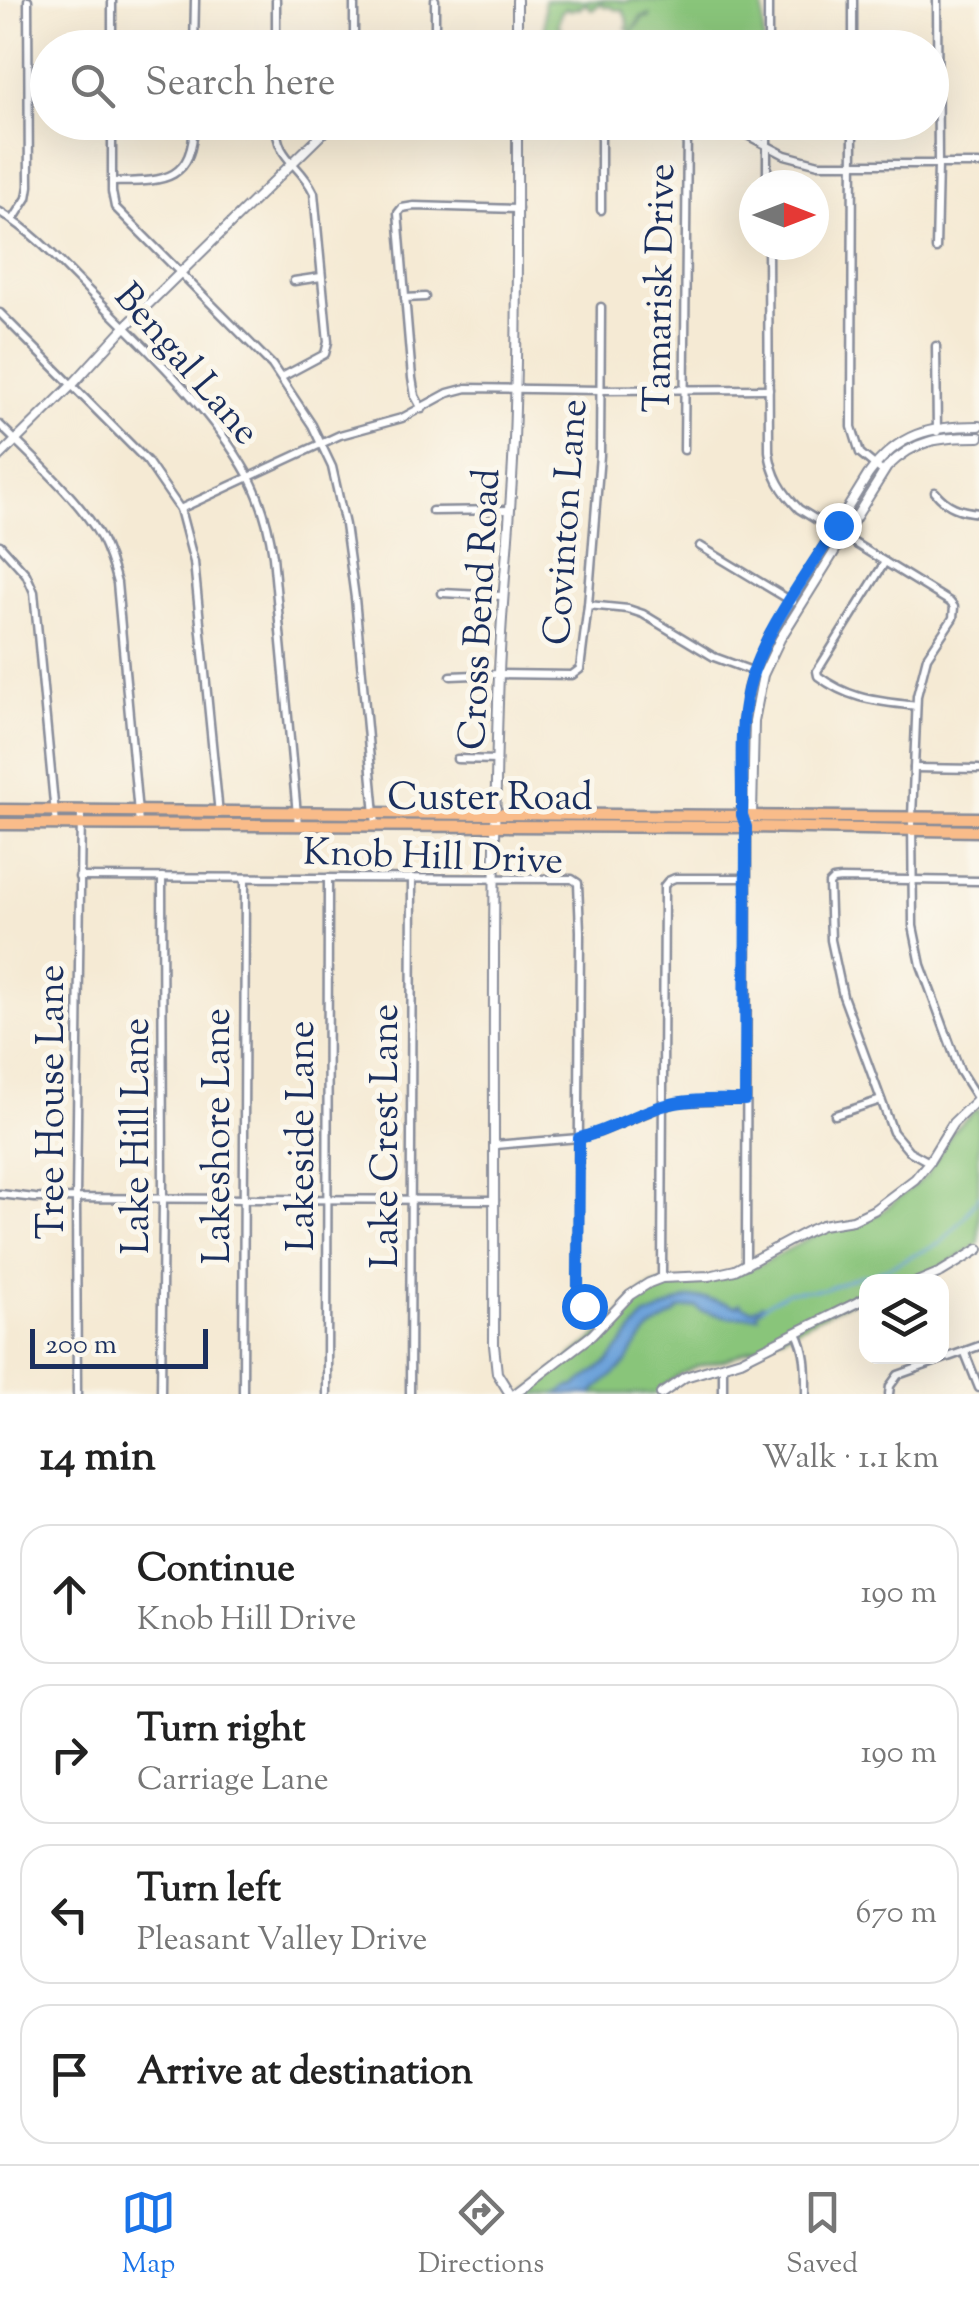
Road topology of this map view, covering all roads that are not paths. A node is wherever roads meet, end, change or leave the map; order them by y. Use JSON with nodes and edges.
{"nodes":[{"id":1,"x":28,"y":0,"type":"edge"},
{"id":2,"x":112,"y":0,"type":"edge"},
{"id":3,"x":195,"y":0,"type":"edge"},
{"id":4,"x":276,"y":0,"type":"edge"},
{"id":5,"x":354,"y":0,"type":"edge"},
{"id":6,"x":435,"y":0,"type":"edge"},
{"id":7,"x":517,"y":0,"type":"edge"},
{"id":8,"x":768,"y":0,"type":"edge"},
{"id":9,"x":853,"y":0,"type":"edge"},
{"id":10,"x":937,"y":0,"type":"edge"},
{"id":11,"x":112,"y":30,"type":"edge"},
{"id":12,"x":194,"y":30,"type":"edge"},
{"id":13,"x":276,"y":30,"type":"edge"},
{"id":14,"x":354,"y":30,"type":"edge"},
{"id":15,"x":435,"y":30,"type":"edge"},
{"id":16,"x":517,"y":30,"type":"edge"},
{"id":17,"x":768,"y":30,"type":"edge"},
{"id":18,"x":853,"y":30,"type":"edge"},
{"id":19,"x":937,"y":30,"type":"edge"},
{"id":20,"x":112,"y":140,"type":"edge"},
{"id":21,"x":192,"y":140,"type":"edge"},
{"id":22,"x":277,"y":140,"type":"edge"},
{"id":23,"x":316,"y":140,"type":"edge"},
{"id":24,"x":517,"y":140,"type":"edge"},
{"id":25,"x":600,"y":140,"type":"edge"},
{"id":26,"x":686,"y":140,"type":"edge"},
{"id":27,"x":757,"y":140,"type":"edge"},
{"id":28,"x":767,"y":140,"type":"edge"},
{"id":29,"x":853,"y":140,"type":"edge"},
{"id":30,"x":938,"y":140,"type":"edge"},
{"id":31,"x":767,"y":145,"type":"junction"},
{"id":32,"x":293,"y":163,"type":"junction"},
{"id":33,"x":853,"y":164,"type":"junction"},
{"id":34,"x":938,"y":164,"type":"junction"},
{"id":35,"x":979,"y":164,"type":"edge"},
{"id":36,"x":768,"y":170,"type":"edge"},
{"id":37,"x":112,"y":182,"type":"junction"},
{"id":38,"x":518,"y":209,"type":"junction"},
{"id":39,"x":601,"y":210,"type":"dead end"},
{"id":40,"x":0,"y":212,"type":"edge"},
{"id":41,"x":14,"y":220,"type":"junction"},
{"id":42,"x":936,"y":249,"type":"dead end"},
{"id":43,"x":768,"y":260,"type":"edge"},
{"id":44,"x":182,"y":273,"type":"junction"},
{"id":45,"x":321,"y":277,"type":"junction"},
{"id":46,"x":294,"y":281,"type":"dead end"},
{"id":47,"x":426,"y":297,"type":"dead end"},
{"id":48,"x":405,"y":298,"type":"junction"},
{"id":49,"x":601,"y":307,"type":"dead end"},
{"id":50,"x":0,"y":314,"type":"edge"},
{"id":51,"x":125,"y":327,"type":"junction"},
{"id":52,"x":936,"y":346,"type":"dead end"},
{"id":53,"x":282,"y":377,"type":"junction"},
{"id":54,"x":72,"y":385,"type":"junction"},
{"id":55,"x":684,"y":388,"type":"junction"},
{"id":56,"x":514,"y":389,"type":"junction"},
{"id":57,"x":768,"y":389,"type":"junction"},
{"id":58,"x":601,"y":390,"type":"junction"},
{"id":59,"x":422,"y":409,"type":"junction"},
{"id":60,"x":0,"y":425,"type":"edge"},
{"id":61,"x":979,"y":426,"type":"edge"},
{"id":62,"x":937,"y":433,"type":"junction"},
{"id":63,"x":979,"y":437,"type":"edge"},
{"id":64,"x":15,"y":440,"type":"junction"},
{"id":65,"x":321,"y":443,"type":"junction"},
{"id":66,"x":684,"y":450,"type":"dead end"},
{"id":67,"x":0,"y":456,"type":"edge"},
{"id":68,"x":874,"y":466,"type":"junction"},
{"id":69,"x":883,"y":472,"type":"junction"},
{"id":70,"x":249,"y":477,"type":"junction"},
{"id":71,"x":935,"y":492,"type":"dead end"},
{"id":72,"x":180,"y":509,"type":"junction"},
{"id":73,"x":510,"y":510,"type":"junction"},
{"id":74,"x":432,"y":511,"type":"dead end"},
{"id":75,"x":979,"y":513,"type":"edge"},
{"id":76,"x":839,"y":533,"type":"junction"},
{"id":77,"x":0,"y":545,"type":"edge"},
{"id":78,"x":700,"y":546,"type":"dead end"},
{"id":79,"x":886,"y":562,"type":"junction"},
{"id":80,"x":442,"y":594,"type":"dead end"},
{"id":81,"x":502,"y":596,"type":"junction"},
{"id":82,"x":791,"y":600,"type":"junction"},
{"id":83,"x":588,"y":606,"type":"junction"},
{"id":84,"x":800,"y":606,"type":"junction"},
{"id":85,"x":499,"y":674,"type":"junction"},
{"id":86,"x":758,"y":674,"type":"junction"},
{"id":87,"x":451,"y":676,"type":"dead end"},
{"id":88,"x":916,"y":706,"type":"junction"},
{"id":89,"x":742,"y":732,"type":"junction"},
{"id":90,"x":753,"y":732,"type":"junction"},
{"id":91,"x":457,"y":759,"type":"dead end"},
{"id":92,"x":497,"y":760,"type":"junction"},
{"id":93,"x":914,"y":768,"type":"junction"},
{"id":94,"x":979,"y":768,"type":"edge"},
{"id":95,"x":0,"y":810,"type":"edge"},
{"id":96,"x":55,"y":810,"type":"junction"},
{"id":97,"x":81,"y":810,"type":"junction"},
{"id":98,"x":139,"y":811,"type":"junction"},
{"id":99,"x":218,"y":811,"type":"junction"},
{"id":100,"x":297,"y":812,"type":"junction"},
{"id":101,"x":375,"y":812,"type":"junction"},
{"id":102,"x":497,"y":812,"type":"junction"},
{"id":103,"x":747,"y":815,"type":"junction"},
{"id":104,"x":912,"y":817,"type":"junction"},
{"id":105,"x":979,"y":818,"type":"edge"},
{"id":106,"x":0,"y":824,"type":"edge"},
{"id":107,"x":56,"y":824,"type":"junction"},
{"id":108,"x":139,"y":824,"type":"junction"},
{"id":109,"x":81,"y":825,"type":"junction"},
{"id":110,"x":219,"y":825,"type":"junction"},
{"id":111,"x":298,"y":825,"type":"junction"},
{"id":112,"x":376,"y":826,"type":"junction"},
{"id":113,"x":497,"y":826,"type":"junction"},
{"id":114,"x":746,"y":827,"type":"junction"},
{"id":115,"x":912,"y":830,"type":"junction"},
{"id":116,"x":979,"y":831,"type":"edge"},
{"id":117,"x":79,"y":877,"type":"junction"},
{"id":118,"x":162,"y":878,"type":"junction"},
{"id":119,"x":245,"y":878,"type":"junction"},
{"id":120,"x":328,"y":878,"type":"junction"},
{"id":121,"x":412,"y":878,"type":"junction"},
{"id":122,"x":496,"y":878,"type":"junction"},
{"id":123,"x":746,"y":878,"type":"junction"},
{"id":124,"x":912,"y":882,"type":"junction"},
{"id":125,"x":979,"y":882,"type":"edge"},
{"id":126,"x":979,"y":1099,"type":"edge"},
{"id":127,"x":745,"y":1100,"type":"junction"},
{"id":128,"x":880,"y":1100,"type":"junction"},
{"id":129,"x":663,"y":1106,"type":"junction"},
{"id":130,"x":835,"y":1115,"type":"dead end"},
{"id":131,"x":579,"y":1138,"type":"junction"},
{"id":132,"x":494,"y":1146,"type":"junction"},
{"id":133,"x":929,"y":1162,"type":"junction"},
{"id":134,"x":0,"y":1194,"type":"edge"},
{"id":135,"x":76,"y":1198,"type":"junction"},
{"id":136,"x":163,"y":1198,"type":"junction"},
{"id":137,"x":243,"y":1199,"type":"junction"},
{"id":138,"x":327,"y":1199,"type":"junction"},
{"id":139,"x":412,"y":1199,"type":"junction"},
{"id":140,"x":495,"y":1200,"type":"junction"},
{"id":141,"x":979,"y":1250,"type":"edge"},
{"id":142,"x":746,"y":1265,"type":"junction"},
{"id":143,"x":937,"y":1274,"type":"edge"},
{"id":144,"x":662,"y":1278,"type":"junction"},
{"id":145,"x":859,"y":1301,"type":"edge"},
{"id":146,"x":600,"y":1327,"type":"junction"},
{"id":147,"x":796,"y":1332,"type":"junction"},
{"id":148,"x":979,"y":1346,"type":"edge"},
{"id":149,"x":965,"y":1353,"type":"junction"},
{"id":150,"x":722,"y":1366,"type":"junction"},
{"id":151,"x":979,"y":1388,"type":"edge"},
{"id":152,"x":76,"y":1394,"type":"edge"},
{"id":153,"x":160,"y":1394,"type":"edge"},
{"id":154,"x":243,"y":1394,"type":"edge"},
{"id":155,"x":327,"y":1394,"type":"edge"},
{"id":156,"x":410,"y":1394,"type":"edge"},
{"id":157,"x":513,"y":1394,"type":"edge"},
{"id":158,"x":660,"y":1394,"type":"edge"},
{"id":159,"x":722,"y":1394,"type":"edge"},
{"id":160,"x":806,"y":1394,"type":"edge"},
{"id":161,"x":889,"y":1394,"type":"edge"}],
"edges":[{"from":1,"to":41,"type":"street"},
{"from":2,"to":11,"type":"street"},
{"from":3,"to":12,"type":"street"},
{"from":4,"to":13,"type":"street"},
{"from":5,"to":14,"type":"street"},
{"from":6,"to":15,"type":"street"},
{"from":7,"to":16,"type":"street"},
{"from":8,"to":17,"type":"street"},
{"from":9,"to":18,"type":"street"},
{"from":10,"to":19,"type":"street"},
{"from":20,"to":37,"type":"street"},
{"from":21,"to":37,"type":"street"},
{"from":22,"to":32,"type":"street"},
{"from":23,"to":32,"type":"street"},
{"from":24,"to":38,"type":"street","name":"Cross Bend Road"},
{"from":25,"to":39,"type":"street"},
{"from":26,"to":55,"type":"street","name":"Tamarisk Drive"},
{"from":27,"to":31,"type":"street"},
{"from":28,"to":31,"type":"street"},
{"from":29,"to":33,"type":"street"},
{"from":30,"to":34,"type":"street"},
{"from":31,"to":33,"type":"street"},
{"from":31,"to":36,"type":"street"},
{"from":32,"to":44,"type":"street"},
{"from":32,"to":45,"type":"street"},
{"from":33,"to":34,"type":"street"},
{"from":33,"to":68,"type":"street"},
{"from":34,"to":35,"type":"street"},
{"from":34,"to":42,"type":"street"},
{"from":37,"to":44,"type":"street"},
{"from":38,"to":48,"type":"street"},
{"from":38,"to":56,"type":"street","name":"Cross Bend Road"},
{"from":40,"to":41,"type":"street","name":"Bengal Lane"},
{"from":41,"to":51,"type":"street","name":"Bengal Lane"},
{"from":43,"to":57,"type":"street"},
{"from":44,"to":51,"type":"street"},
{"from":44,"to":53,"type":"street"},
{"from":45,"to":46,"type":"street"},
{"from":45,"to":53,"type":"street"},
{"from":47,"to":48,"type":"street"},
{"from":48,"to":59,"type":"street"},
{"from":49,"to":58,"type":"street","name":"Covinton Lane"},
{"from":50,"to":54,"type":"street"},
{"from":51,"to":54,"type":"street"},
{"from":51,"to":70,"type":"street","name":"Bengal Lane"},
{"from":52,"to":62,"type":"street"},
{"from":53,"to":65,"type":"street"},
{"from":54,"to":64,"type":"street"},
{"from":54,"to":72,"type":"street"},
{"from":55,"to":57,"type":"street"},
{"from":55,"to":58,"type":"street"},
{"from":55,"to":66,"type":"street","name":"Tamarisk Drive"},
{"from":56,"to":58,"type":"street"},
{"from":56,"to":59,"type":"street"},
{"from":56,"to":73,"type":"street","name":"Cross Bend Road"},
{"from":57,"to":76,"type":"street"},
{"from":58,"to":83,"type":"street","name":"Covinton Lane"},
{"from":59,"to":65,"type":"street"},
{"from":60,"to":64,"type":"street"},
{"from":61,"to":62,"type":"street"},
{"from":62,"to":63,"type":"street"},
{"from":62,"to":68,"type":"street"},
{"from":62,"to":69,"type":"street"},
{"from":64,"to":67,"type":"street"},
{"from":64,"to":98,"type":"street"},
{"from":65,"to":70,"type":"street"},
{"from":65,"to":101,"type":"street"},
{"from":68,"to":69,"type":"street"},
{"from":68,"to":76,"type":"street"},
{"from":69,"to":76,"type":"street"},
{"from":70,"to":72,"type":"street"},
{"from":70,"to":100,"type":"street","name":"Bengal Lane"},
{"from":71,"to":75,"type":"street"},
{"from":72,"to":99,"type":"street"},
{"from":73,"to":74,"type":"street"},
{"from":73,"to":81,"type":"street","name":"Cross Bend Road"},
{"from":76,"to":79,"type":"street"},
{"from":76,"to":82,"type":"street"},
{"from":76,"to":84,"type":"street"},
{"from":77,"to":96,"type":"street"},
{"from":78,"to":82,"type":"street"},
{"from":79,"to":88,"type":"street"},
{"from":79,"to":88,"type":"street"},
{"from":80,"to":81,"type":"street"},
{"from":81,"to":85,"type":"street","name":"Cross Bend Road"},
{"from":82,"to":84,"type":"street"},
{"from":82,"to":86,"type":"street"},
{"from":83,"to":85,"type":"street","name":"Covinton Lane"},
{"from":83,"to":86,"type":"street"},
{"from":84,"to":86,"type":"street"},
{"from":85,"to":87,"type":"street","name":"Covinton Lane"},
{"from":85,"to":92,"type":"street","name":"Cross Bend Road"},
{"from":86,"to":89,"type":"street"},
{"from":86,"to":90,"type":"street"},
{"from":88,"to":93,"type":"street"},
{"from":89,"to":90,"type":"street"},
{"from":89,"to":103,"type":"street"},
{"from":90,"to":103,"type":"street"},
{"from":91,"to":92,"type":"street"},
{"from":92,"to":102,"type":"street","name":"Cross Bend Road"},
{"from":93,"to":94,"type":"street"},
{"from":93,"to":104,"type":"street"},
{"from":95,"to":96,"type":"main road","name":"Custer Road"},
{"from":96,"to":97,"type":"main road","name":"Custer Road"},
{"from":96,"to":107,"type":"street"},
{"from":97,"to":98,"type":"main road","name":"Custer Road"},
{"from":97,"to":109,"type":"street","name":"Tree House Lane"},
{"from":98,"to":99,"type":"main road","name":"Custer Road"},
{"from":98,"to":108,"type":"street"},
{"from":99,"to":100,"type":"main road","name":"Custer Road"},
{"from":99,"to":110,"type":"street"},
{"from":100,"to":101,"type":"main road","name":"Custer Road"},
{"from":100,"to":111,"type":"street","name":"Bengal Lane"},
{"from":101,"to":102,"type":"main road","name":"Custer Road"},
{"from":101,"to":112,"type":"street"},
{"from":102,"to":103,"type":"main road","name":"Custer Road"},
{"from":102,"to":113,"type":"street","name":"Cross Bend Road"},
{"from":103,"to":104,"type":"main road","name":"Custer Road"},
{"from":103,"to":114,"type":"street"},
{"from":104,"to":105,"type":"main road","name":"Custer Road"},
{"from":104,"to":115,"type":"street"},
{"from":106,"to":107,"type":"main road","name":"Custer Road"},
{"from":107,"to":109,"type":"main road","name":"Custer Road"},
{"from":108,"to":109,"type":"main road","name":"Custer Road"},
{"from":108,"to":110,"type":"main road","name":"Custer Road"},
{"from":109,"to":117,"type":"street","name":"Tree House Lane"},
{"from":110,"to":111,"type":"main road","name":"Custer Road"},
{"from":111,"to":112,"type":"main road","name":"Custer Road"},
{"from":112,"to":113,"type":"main road","name":"Custer Road"},
{"from":113,"to":114,"type":"main road","name":"Custer Road"},
{"from":113,"to":122,"type":"street","name":"Cross Bend Road"},
{"from":114,"to":115,"type":"main road","name":"Custer Road"},
{"from":114,"to":123,"type":"street"},
{"from":115,"to":116,"type":"main road","name":"Custer Road"},
{"from":115,"to":124,"type":"street"},
{"from":117,"to":118,"type":"street","name":"Knob Hill Drive"},
{"from":117,"to":135,"type":"street","name":"Tree House Lane"},
{"from":118,"to":119,"type":"street","name":"Knob Hill Drive"},
{"from":118,"to":136,"type":"street","name":"Lake Hill Lane"},
{"from":119,"to":120,"type":"street","name":"Knob Hill Drive"},
{"from":119,"to":137,"type":"street","name":"Lakeshore Lane"},
{"from":120,"to":121,"type":"street","name":"Knob Hill Drive"},
{"from":120,"to":138,"type":"street","name":"Lakeside Lane"},
{"from":121,"to":122,"type":"street","name":"Knob Hill Drive"},
{"from":121,"to":139,"type":"street","name":"Lake Crest Lane"},
{"from":122,"to":131,"type":"street","name":"Knob Hill Drive"},
{"from":122,"to":132,"type":"street","name":"Cross Bend Road"},
{"from":123,"to":127,"type":"street"},
{"from":123,"to":129,"type":"street"},
{"from":124,"to":125,"type":"street"},
{"from":124,"to":126,"type":"street"},
{"from":124,"to":128,"type":"street"},
{"from":126,"to":133,"type":"street"},
{"from":127,"to":129,"type":"street"},
{"from":127,"to":142,"type":"street"},
{"from":128,"to":130,"type":"street"},
{"from":128,"to":133,"type":"street"},
{"from":129,"to":131,"type":"street"},
{"from":129,"to":144,"type":"street"},
{"from":131,"to":132,"type":"street"},
{"from":131,"to":146,"type":"street","name":"Knob Hill Drive"},
{"from":132,"to":140,"type":"street","name":"Cross Bend Road"},
{"from":133,"to":142,"type":"street"},
{"from":134,"to":135,"type":"street"},
{"from":135,"to":136,"type":"street"},
{"from":135,"to":152,"type":"street","name":"Tree House Lane"},
{"from":136,"to":137,"type":"street"},
{"from":136,"to":153,"type":"street","name":"Lake Hill Lane"},
{"from":137,"to":138,"type":"street"},
{"from":137,"to":154,"type":"street","name":"Lakeshore Lane"},
{"from":138,"to":139,"type":"street"},
{"from":138,"to":155,"type":"street","name":"Lakeside Lane"},
{"from":139,"to":140,"type":"street"},
{"from":139,"to":156,"type":"street","name":"Lake Crest Lane"},
{"from":140,"to":157,"type":"street","name":"Cross Bend Road"},
{"from":141,"to":143,"type":"street"},
{"from":142,"to":144,"type":"street"},
{"from":144,"to":146,"type":"street"},
{"from":145,"to":147,"type":"street"},
{"from":146,"to":157,"type":"street"},
{"from":147,"to":150,"type":"street"},
{"from":147,"to":160,"type":"street"},
{"from":148,"to":149,"type":"street"},
{"from":149,"to":151,"type":"street"},
{"from":149,"to":161,"type":"street"},
{"from":150,"to":158,"type":"street"},
{"from":150,"to":159,"type":"street"}]}
